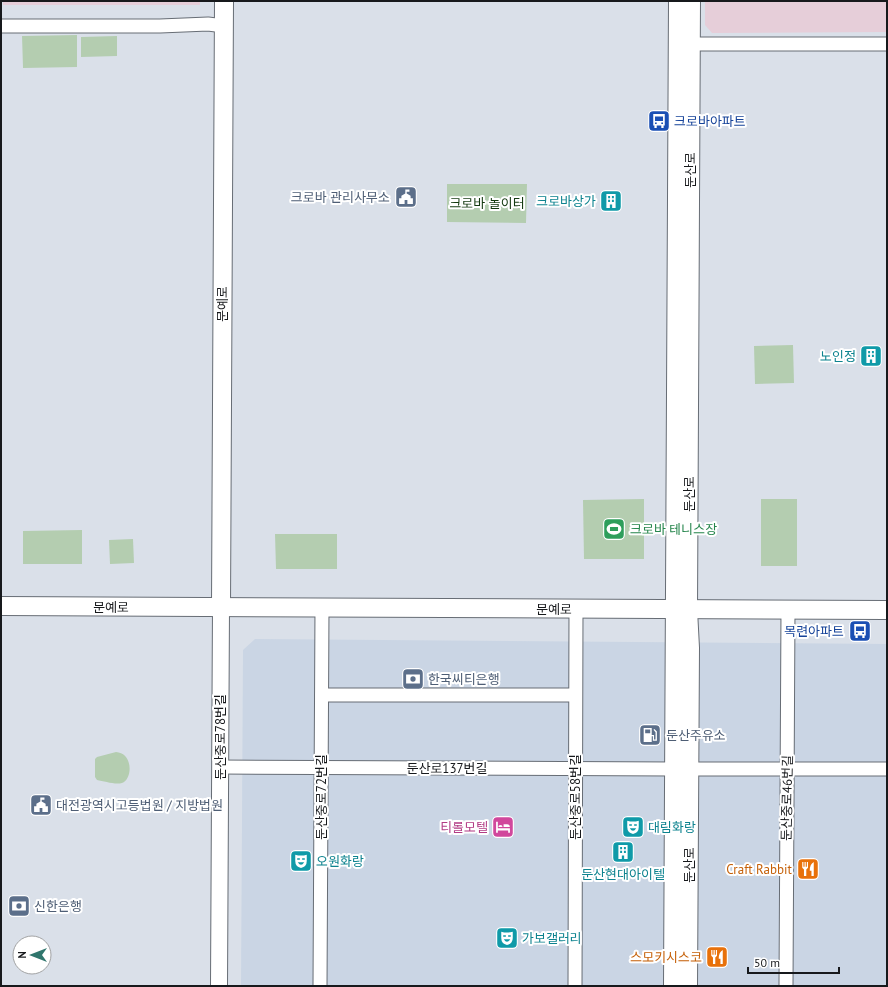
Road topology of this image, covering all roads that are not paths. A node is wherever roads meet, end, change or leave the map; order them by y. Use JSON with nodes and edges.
{"nodes":[{"id":1,"x":224,"y":1,"type":"edge"},
{"id":2,"x":678,"y":1,"type":"edge"},
{"id":3,"x":691,"y":1,"type":"edge"},
{"id":4,"x":1,"y":26,"type":"edge"},
{"id":5,"x":224,"y":26,"type":"junction"},
{"id":6,"x":684,"y":44,"type":"junction"},
{"id":7,"x":887,"y":44,"type":"edge"},
{"id":8,"x":1,"y":606,"type":"edge"},
{"id":9,"x":221,"y":607,"type":"junction"},
{"id":10,"x":322,"y":608,"type":"junction"},
{"id":11,"x":576,"y":609,"type":"junction"},
{"id":12,"x":682,"y":610,"type":"junction"},
{"id":13,"x":788,"y":610,"type":"junction"},
{"id":14,"x":887,"y":610,"type":"edge"},
{"id":15,"x":322,"y":695,"type":"junction"},
{"id":16,"x":575,"y":696,"type":"junction"},
{"id":17,"x":220,"y":767,"type":"junction"},
{"id":18,"x":321,"y":768,"type":"junction"},
{"id":19,"x":575,"y":769,"type":"junction"},
{"id":20,"x":682,"y":769,"type":"junction"},
{"id":21,"x":787,"y":769,"type":"junction"},
{"id":22,"x":887,"y":769,"type":"edge"},
{"id":23,"x":219,"y":986,"type":"edge"},
{"id":24,"x":320,"y":986,"type":"edge"},
{"id":25,"x":575,"y":986,"type":"edge"},
{"id":26,"x":673,"y":986,"type":"edge"},
{"id":27,"x":688,"y":986,"type":"edge"},
{"id":28,"x":786,"y":986,"type":"edge"}],
"edges":[{"from":1,"to":5,"type":"main road","name":"문예로"},
{"from":2,"to":6,"type":"main road","name":"둔산로"},
{"from":3,"to":6,"type":"main road","name":"둔산로"},
{"from":4,"to":5,"type":"street"},
{"from":5,"to":9,"type":"main road","name":"문예로"},
{"from":6,"to":7,"type":"street"},
{"from":6,"to":12,"type":"main road","name":"둔산로"},
{"from":8,"to":9,"type":"main road","name":"문예로"},
{"from":9,"to":10,"type":"main road","name":"문예로"},
{"from":9,"to":17,"type":"street","name":"둔산중로78번길"},
{"from":10,"to":11,"type":"main road","name":"문예로"},
{"from":10,"to":15,"type":"street","name":"둔산중로72번길"},
{"from":11,"to":12,"type":"main road","name":"문예로"},
{"from":11,"to":16,"type":"street","name":"둔산중로58번길"},
{"from":12,"to":13,"type":"main road","name":"문예로"},
{"from":12,"to":20,"type":"main road","name":"둔산로"},
{"from":13,"to":14,"type":"main road","name":"문예로"},
{"from":13,"to":21,"type":"street","name":"둔산중로46번길"},
{"from":15,"to":16,"type":"street"},
{"from":15,"to":18,"type":"street","name":"둔산중로72번길"},
{"from":16,"to":19,"type":"street","name":"둔산중로58번길"},
{"from":17,"to":18,"type":"street","name":"둔산로137번길"},
{"from":17,"to":23,"type":"street","name":"둔산중로78번길"},
{"from":18,"to":19,"type":"street","name":"둔산로137번길"},
{"from":18,"to":24,"type":"street","name":"둔산중로72번길"},
{"from":19,"to":20,"type":"street","name":"둔산로137번길"},
{"from":19,"to":25,"type":"street","name":"둔산중로58번길"},
{"from":20,"to":21,"type":"street","name":"둔산로137번길"},
{"from":20,"to":26,"type":"main road","name":"둔산로"},
{"from":20,"to":27,"type":"main road","name":"둔산로"},
{"from":21,"to":22,"type":"street","name":"둔산로137번길"},
{"from":21,"to":28,"type":"street","name":"둔산중로46번길"}]}
